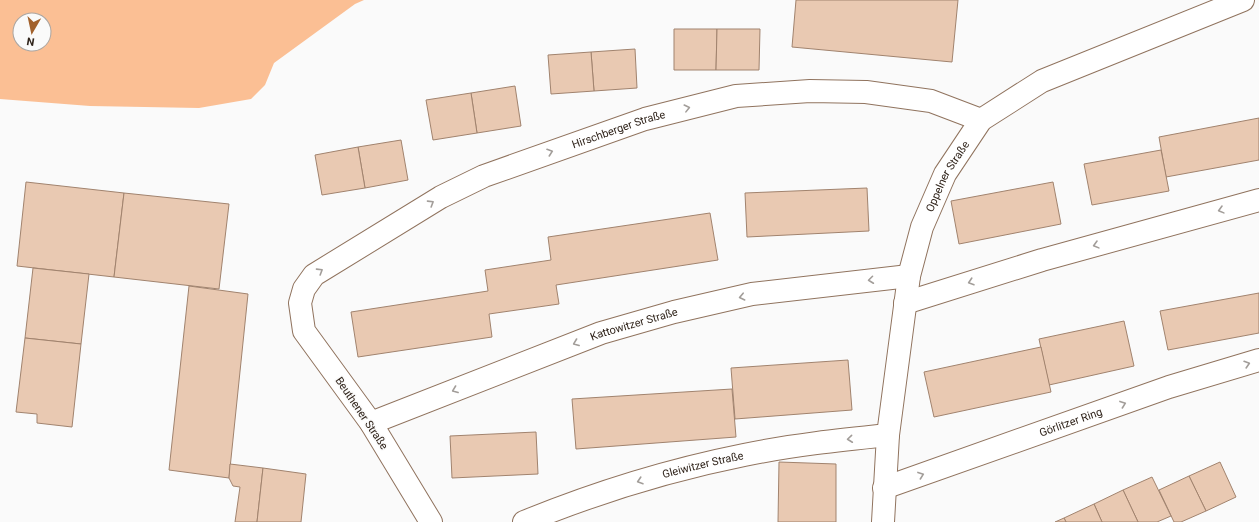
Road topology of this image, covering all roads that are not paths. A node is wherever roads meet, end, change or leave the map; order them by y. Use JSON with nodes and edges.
{"nodes":[{"id":1,"x":1243,"y":0,"type":"edge"},
{"id":2,"x":981,"y":120,"type":"junction"},
{"id":3,"x":1259,"y":200,"type":"edge"},
{"id":4,"x":909,"y":276,"type":"junction"},
{"id":5,"x":300,"y":302,"type":"joint"},
{"id":6,"x":905,"y":303,"type":"junction"},
{"id":7,"x":1259,"y":360,"type":"edge"},
{"id":8,"x":371,"y":424,"type":"junction"},
{"id":9,"x":888,"y":435,"type":"junction"},
{"id":10,"x":884,"y":488,"type":"junction"},
{"id":11,"x":431,"y":522,"type":"edge"},
{"id":12,"x":524,"y":522,"type":"edge"},
{"id":13,"x":883,"y":522,"type":"edge"}],
"edges":[{"from":1,"to":2,"type":"street","name":"Oppelner Straße"},
{"from":2,"to":4,"type":"street","name":"Oppelner Straße"},
{"from":5,"to":2,"type":"street","name":"Hirschberger Straße","one_way":true},
{"from":3,"to":6,"type":"street","one_way":true},
{"from":4,"to":6,"type":"street","name":"Oppelner Straße"},
{"from":4,"to":8,"type":"street","name":"Kattowitzer Straße","one_way":true},
{"from":5,"to":8,"type":"street","name":"Beuthener Straße"},
{"from":6,"to":9,"type":"street","name":"Oppelner Straße"},
{"from":10,"to":7,"type":"street","name":"Görlitzer Ring","one_way":true},
{"from":8,"to":11,"type":"street","name":"Beuthener Straße"},
{"from":9,"to":10,"type":"street","name":"Oppelner Straße"},
{"from":9,"to":12,"type":"street","name":"Gleiwitzer Straße","one_way":true},
{"from":10,"to":13,"type":"street","name":"Oppelner Straße"}]}
